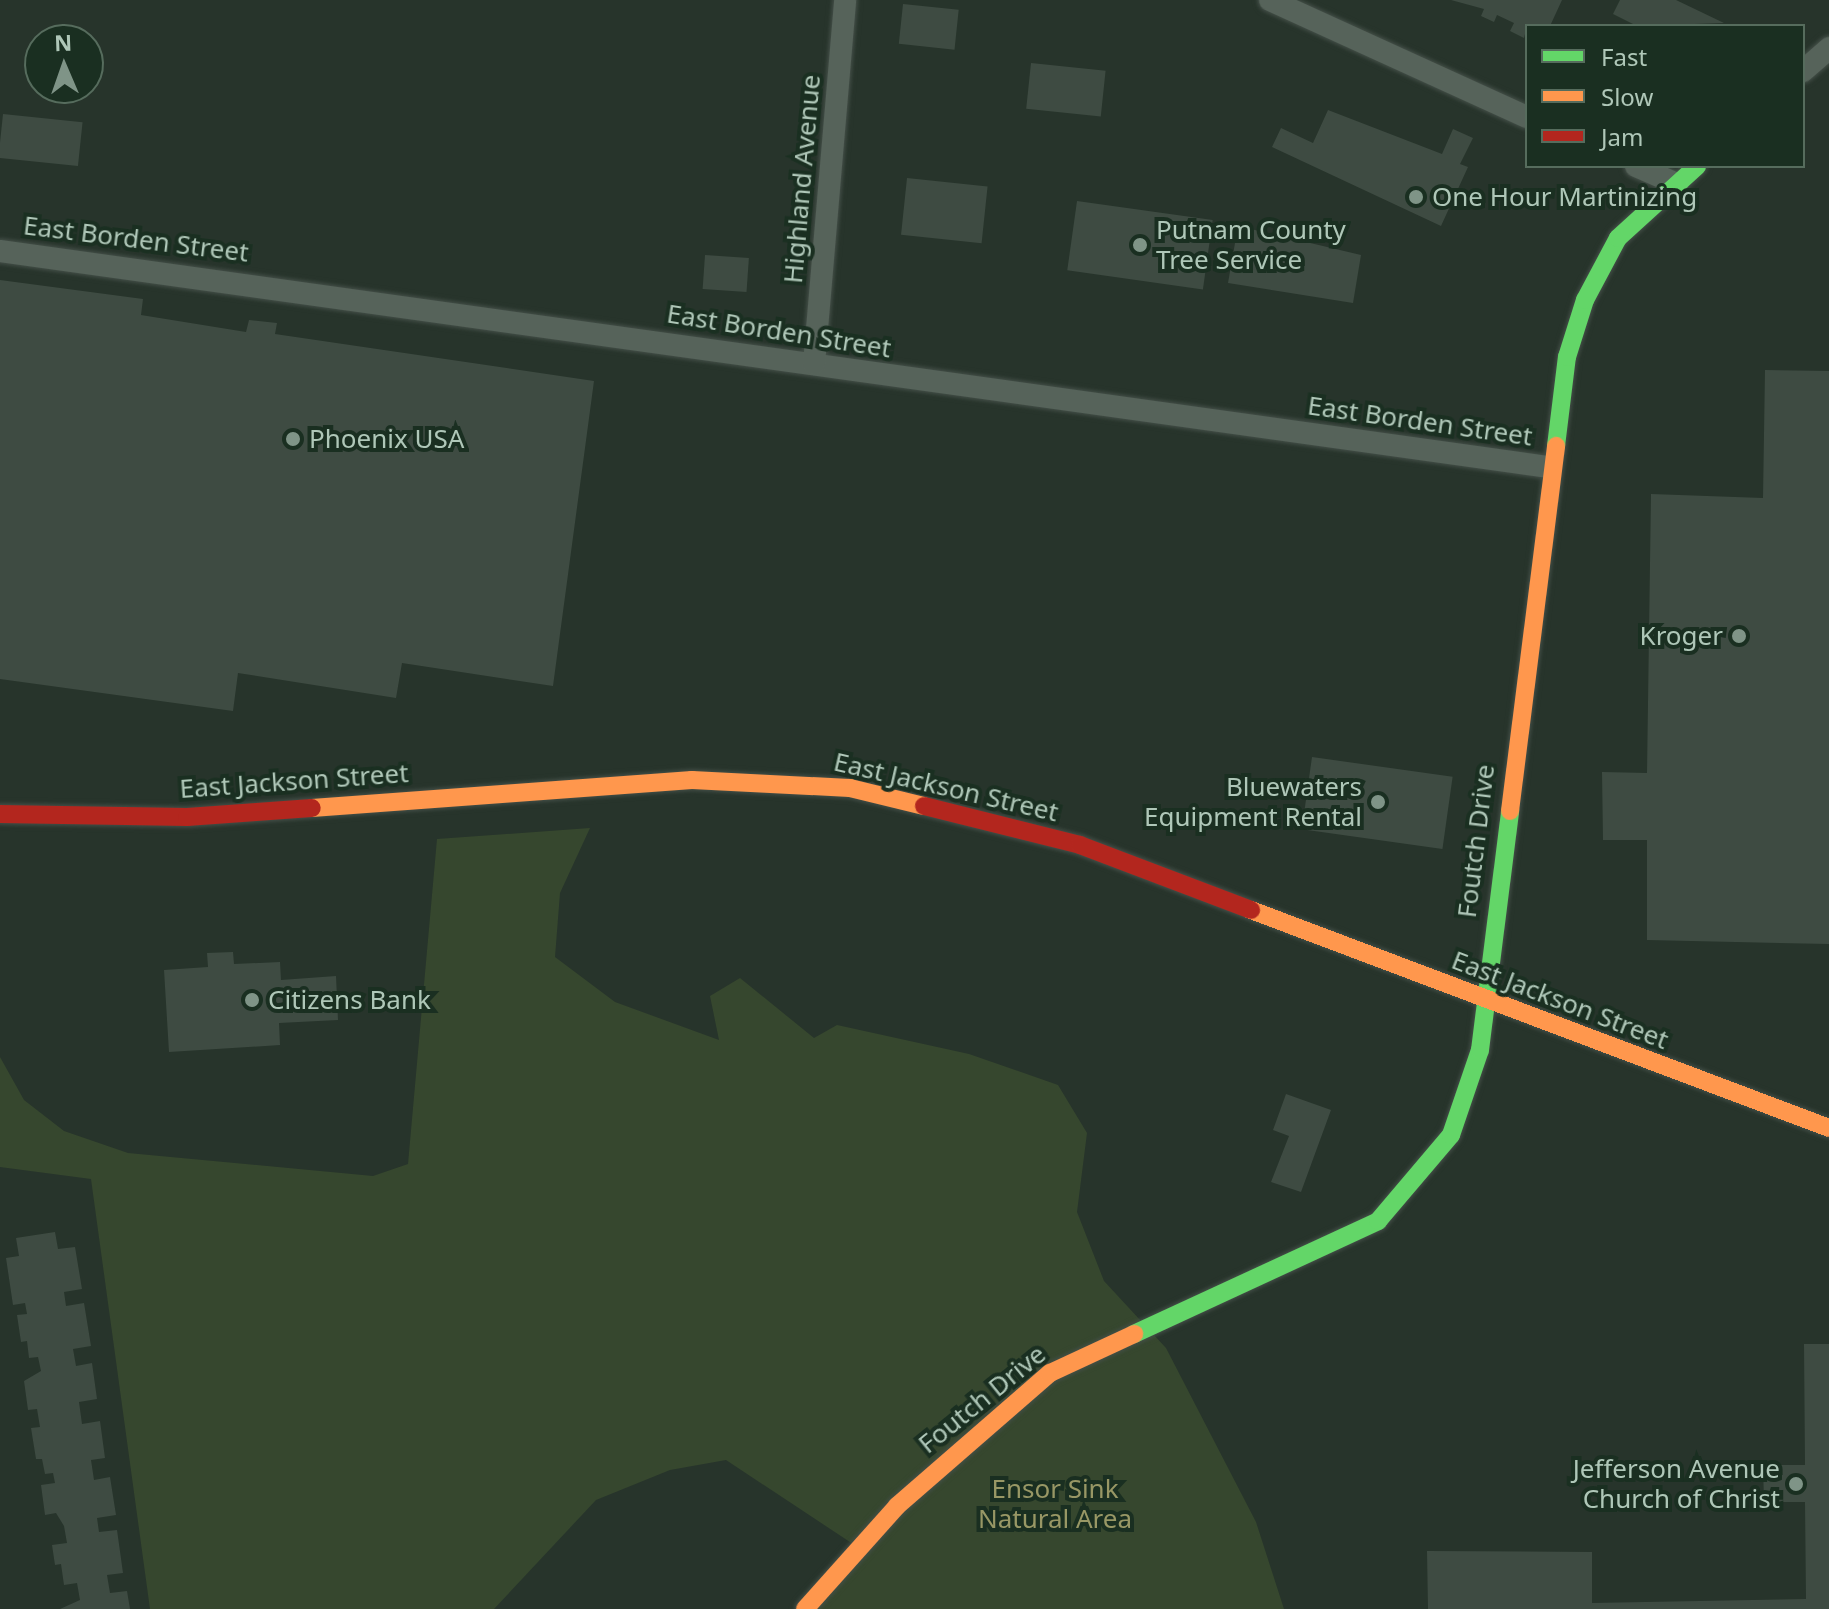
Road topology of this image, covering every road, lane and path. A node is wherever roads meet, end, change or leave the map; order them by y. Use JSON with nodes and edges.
{"nodes":[{"id":1,"x":845,"y":0,"type":"edge"},
{"id":2,"x":1270,"y":0,"type":"edge"},
{"id":3,"x":1829,"y":48,"type":"edge"},
{"id":4,"x":1805,"y":69,"type":"edge"},
{"id":5,"x":1525,"y":116,"type":"edge"},
{"id":6,"x":1641,"y":168,"type":"edge"},
{"id":7,"x":1695,"y":168,"type":"edge"},
{"id":8,"x":1677,"y":184,"type":"junction"},
{"id":9,"x":0,"y":251,"type":"edge"},
{"id":10,"x":814,"y":364,"type":"junction"},
{"id":11,"x":1549,"y":467,"type":"junction"},
{"id":12,"x":0,"y":814,"type":"edge"},
{"id":13,"x":1485,"y":1000,"type":"junction"},
{"id":14,"x":1829,"y":1128,"type":"edge"},
{"id":15,"x":805,"y":1609,"type":"edge"}],
"edges":[{"from":1,"to":10,"type":"street","name":"Highland Avenue"},
{"from":2,"to":5,"type":"street"},
{"from":3,"to":4,"type":"street"},
{"from":6,"to":8,"type":"street"},
{"from":7,"to":8,"type":"street","name":"Foutch Drive"},
{"from":8,"to":11,"type":"street","name":"Foutch Drive"},
{"from":9,"to":10,"type":"street","name":"East Borden Street"},
{"from":10,"to":11,"type":"street","name":"East Borden Street"},
{"from":11,"to":13,"type":"street","name":"Foutch Drive"},
{"from":12,"to":13,"type":"street","name":"East Jackson Street"},
{"from":13,"to":14,"type":"street","name":"East Jackson Street"},
{"from":13,"to":15,"type":"street","name":"Foutch Drive"}]}
